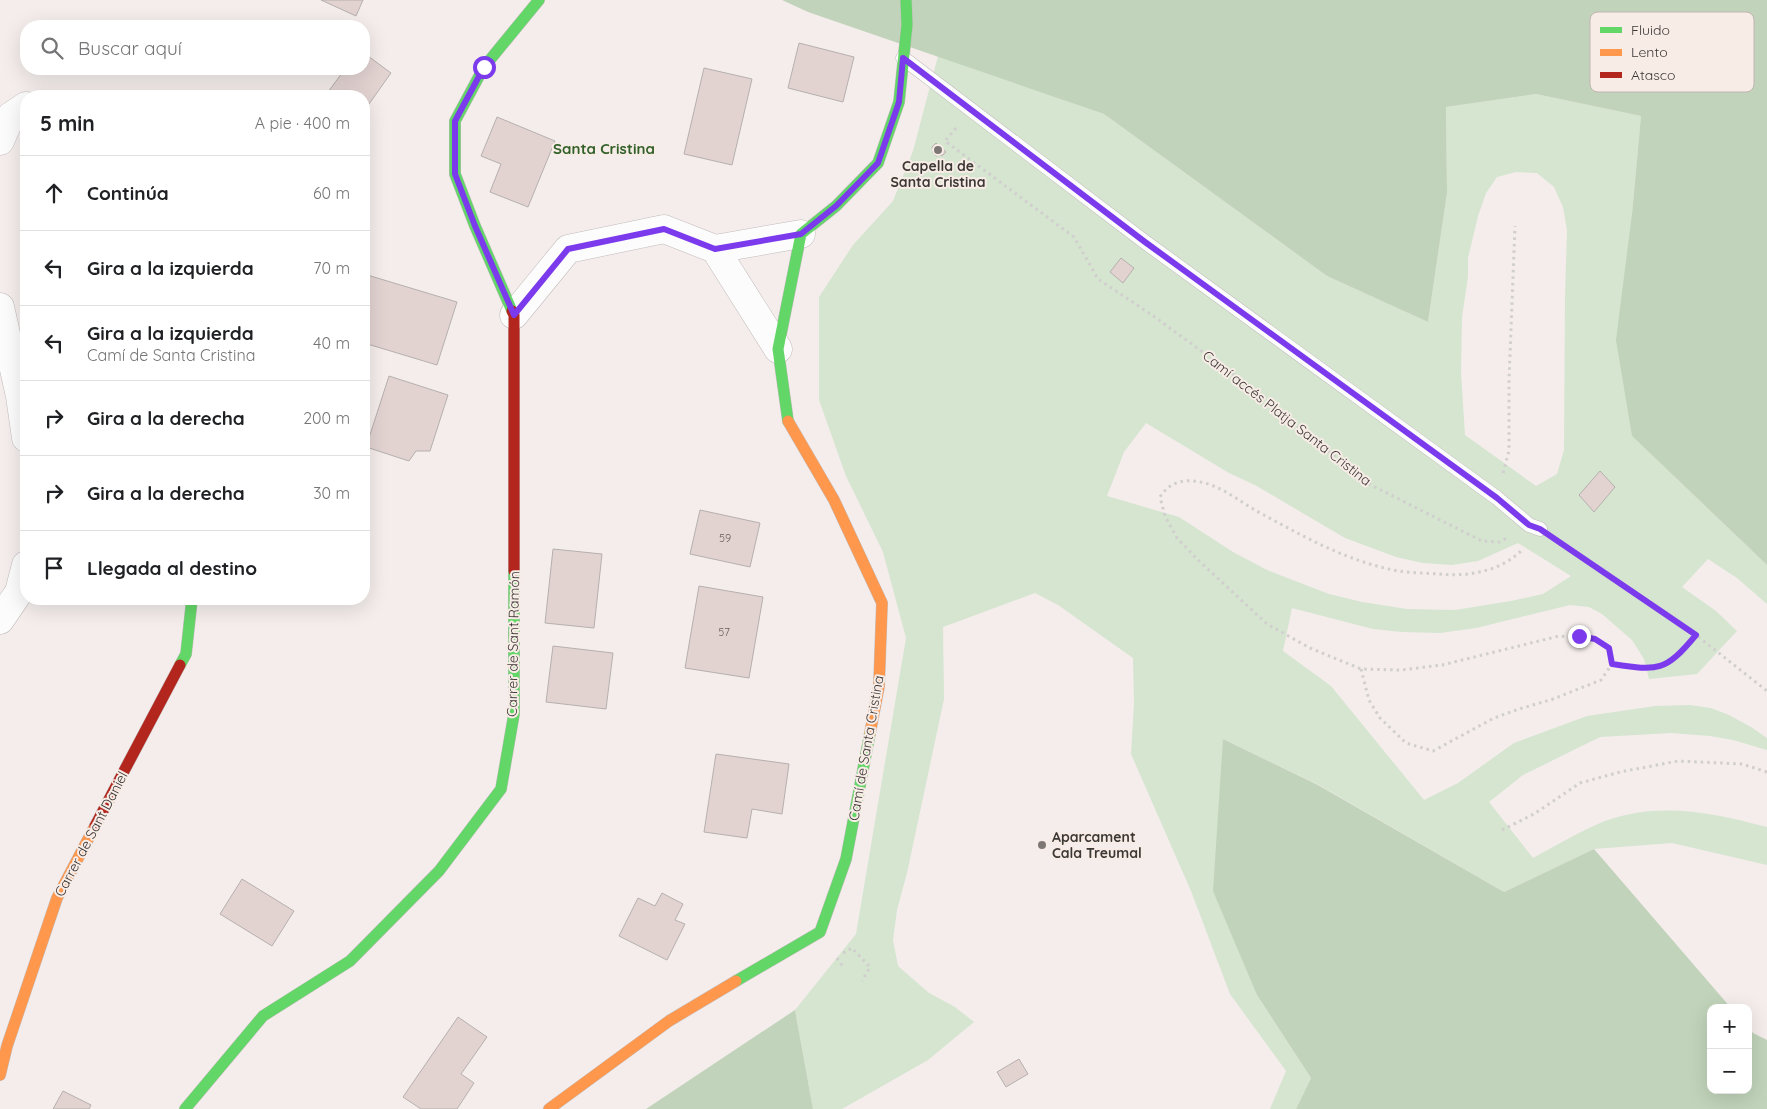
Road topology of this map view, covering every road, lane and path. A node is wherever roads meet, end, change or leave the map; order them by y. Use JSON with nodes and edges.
{"nodes":[{"id":1,"x":539,"y":0,"type":"edge"},
{"id":2,"x":906,"y":0,"type":"edge"},
{"id":3,"x":903,"y":58,"type":"junction"},
{"id":4,"x":970,"y":109,"type":"junction"},
{"id":5,"x":20,"y":110,"type":"edge"},
{"id":6,"x":0,"y":141,"type":"edge"},
{"id":7,"x":1514,"y":226,"type":"dead end"},
{"id":8,"x":801,"y":234,"type":"junction"},
{"id":9,"x":715,"y":249,"type":"junction"},
{"id":10,"x":0,"y":307,"type":"edge"},
{"id":11,"x":514,"y":315,"type":"junction"},
{"id":12,"x":778,"y":349,"type":"junction"},
{"id":13,"x":20,"y":396,"type":"edge"},
{"id":14,"x":1497,"y":498,"type":"junction"},
{"id":15,"x":1534,"y":527,"type":"junction"},
{"id":16,"x":20,"y":588,"type":"edge"},
{"id":17,"x":191,"y":605,"type":"edge"},
{"id":18,"x":0,"y":620,"type":"edge"},
{"id":19,"x":1696,"y":635,"type":"junction"},
{"id":20,"x":1612,"y":664,"type":"junction"},
{"id":21,"x":1361,"y":669,"type":"junction"},
{"id":22,"x":1767,"y":691,"type":"edge"},
{"id":23,"x":1767,"y":772,"type":"edge"},
{"id":24,"x":1502,"y":830,"type":"dead end"},
{"id":25,"x":836,"y":956,"type":"dead end"},
{"id":26,"x":862,"y":980,"type":"dead end"},
{"id":27,"x":0,"y":1075,"type":"edge"},
{"id":28,"x":185,"y":1109,"type":"edge"},
{"id":29,"x":549,"y":1109,"type":"edge"}],
"edges":[{"from":1,"to":11,"type":"street"},
{"from":2,"to":3,"type":"street"},
{"from":3,"to":4,"type":"lane"},
{"from":3,"to":8,"type":"street"},
{"from":4,"to":14,"type":"lane"},
{"from":4,"to":15,"type":"path","name":"Camí accés Platja Santa Cristina"},
{"from":5,"to":6,"type":"street"},
{"from":7,"to":14,"type":"path"},
{"from":8,"to":9,"type":"street"},
{"from":8,"to":12,"type":"street","name":"Camí de Santa Cristina"},
{"from":9,"to":11,"type":"street"},
{"from":9,"to":12,"type":"street"},
{"from":10,"to":13,"type":"street"},
{"from":11,"to":28,"type":"street","name":"Carrer de Sant Ramón"},
{"from":12,"to":29,"type":"street","name":"Camí de Santa Cristina"},
{"from":14,"to":15,"type":"lane"},
{"from":15,"to":19,"type":"path"},
{"from":15,"to":21,"type":"path"},
{"from":16,"to":18,"type":"street"},
{"from":17,"to":27,"type":"street","name":"Carrer de Sant Daniel"},
{"from":19,"to":20,"type":"path"},
{"from":19,"to":22,"type":"path"},
{"from":20,"to":21,"type":"path"},
{"from":20,"to":21,"type":"path"},
{"from":23,"to":24,"type":"path"},
{"from":25,"to":26,"type":"path"}]}
